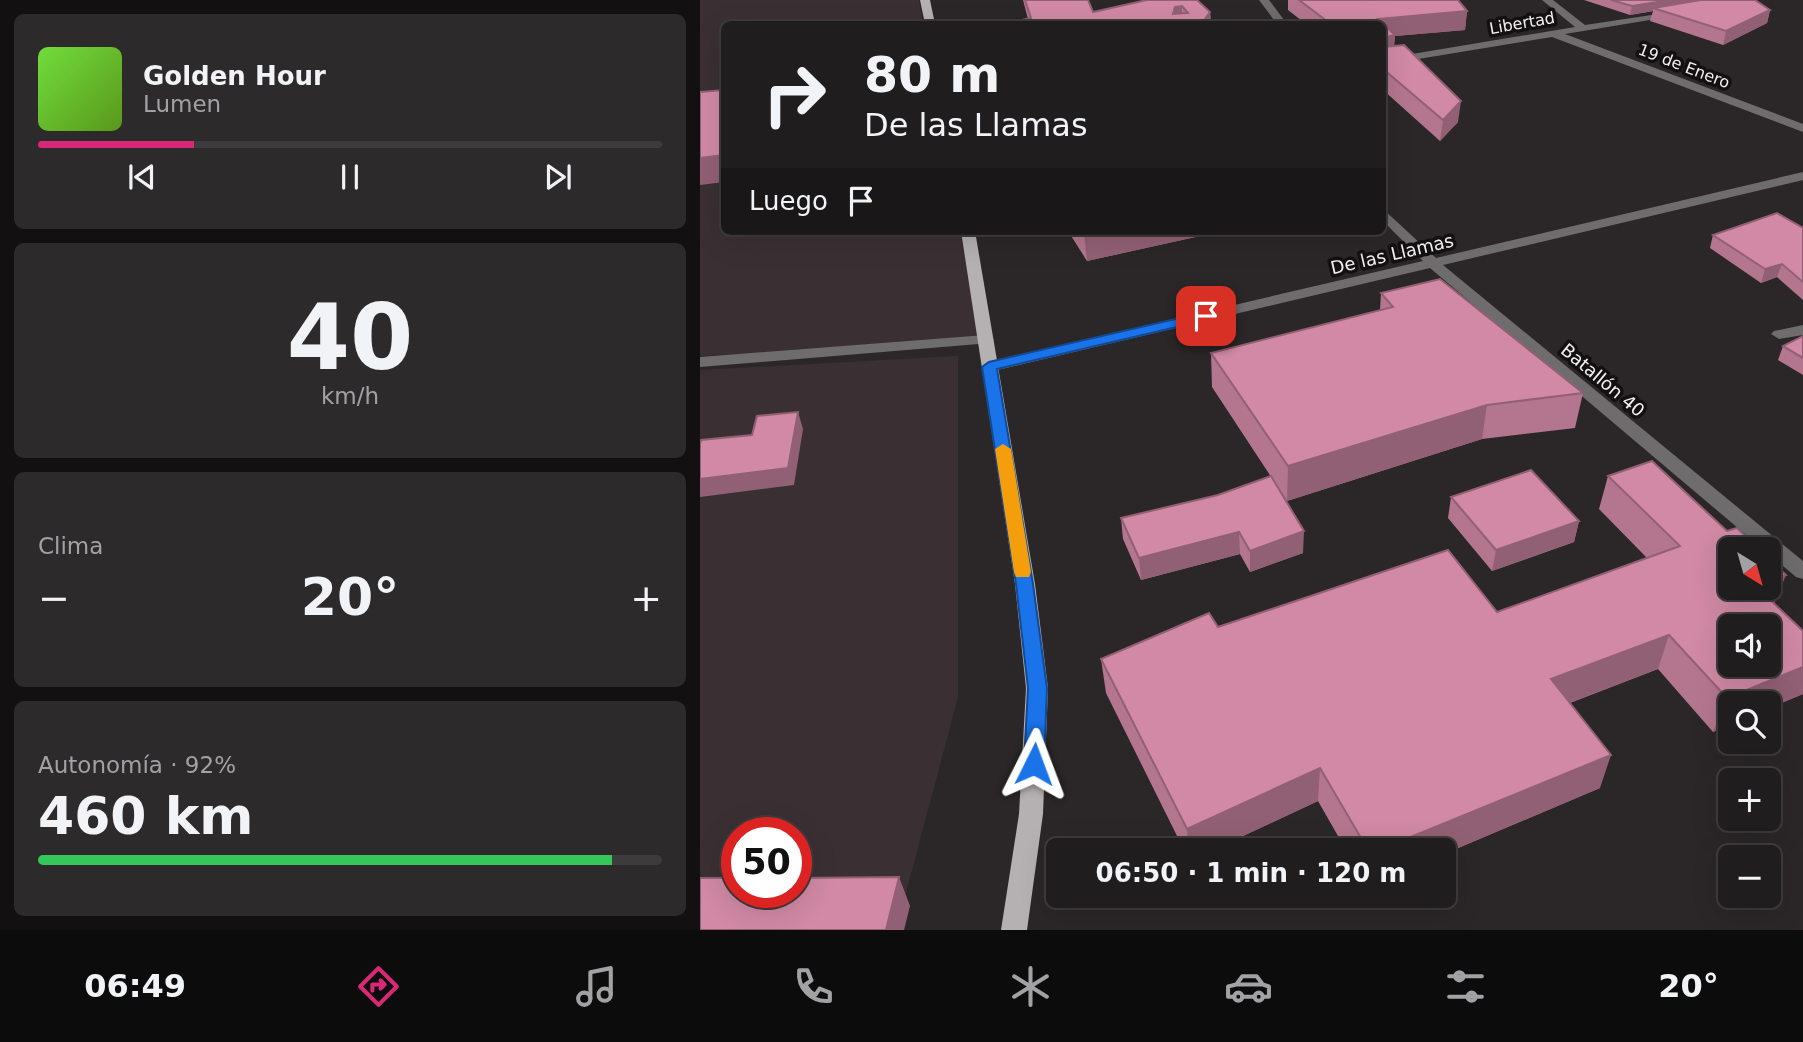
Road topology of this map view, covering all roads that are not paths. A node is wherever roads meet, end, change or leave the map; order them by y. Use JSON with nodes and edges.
{"nodes":[{"id":1,"x":925,"y":0,"type":"edge"},
{"id":2,"x":1264,"y":0,"type":"edge"},
{"id":3,"x":1547,"y":0,"type":"edge"},
{"id":4,"x":1686,"y":11,"type":"edge"},
{"id":5,"x":929,"y":21,"type":"edge"},
{"id":6,"x":1280,"y":21,"type":"edge"},
{"id":7,"x":1584,"y":29,"type":"junction"},
{"id":8,"x":1555,"y":34,"type":"junction"},
{"id":9,"x":1386,"y":61,"type":"edge"},
{"id":10,"x":1803,"y":128,"type":"edge"},
{"id":11,"x":1803,"y":176,"type":"edge"},
{"id":12,"x":1386,"y":216,"type":"edge"},
{"id":13,"x":969,"y":235,"type":"edge"},
{"id":14,"x":1434,"y":264,"type":"junction"},
{"id":15,"x":1803,"y":330,"type":"edge"},
{"id":16,"x":1779,"y":334,"type":"dead end"},
{"id":17,"x":986,"y":340,"type":"junction"},
{"id":18,"x":700,"y":362,"type":"edge"},
{"id":19,"x":989,"y":367,"type":"junction"},
{"id":20,"x":1803,"y":572,"type":"edge"},
{"id":21,"x":1014,"y":930,"type":"edge"}],
"edges":[{"from":1,"to":5,"type":"main road"},
{"from":2,"to":6,"type":"street"},
{"from":3,"to":7,"type":"street"},
{"from":4,"to":7,"type":"street","name":"Libertad"},
{"from":7,"to":8,"type":"street","name":"Libertad"},
{"from":8,"to":9,"type":"street","name":"Libertad"},
{"from":8,"to":10,"type":"street","name":"19 de Enero"},
{"from":11,"to":14,"type":"street","name":"De las Llamas"},
{"from":12,"to":14,"type":"street","name":"Batallón 40"},
{"from":13,"to":17,"type":"main road"},
{"from":14,"to":19,"type":"street","name":"De las Llamas"},
{"from":14,"to":20,"type":"street","name":"Batallón 40"},
{"from":15,"to":16,"type":"street"},
{"from":17,"to":18,"type":"street"},
{"from":17,"to":19,"type":"main road"},
{"from":19,"to":21,"type":"main road"}]}
